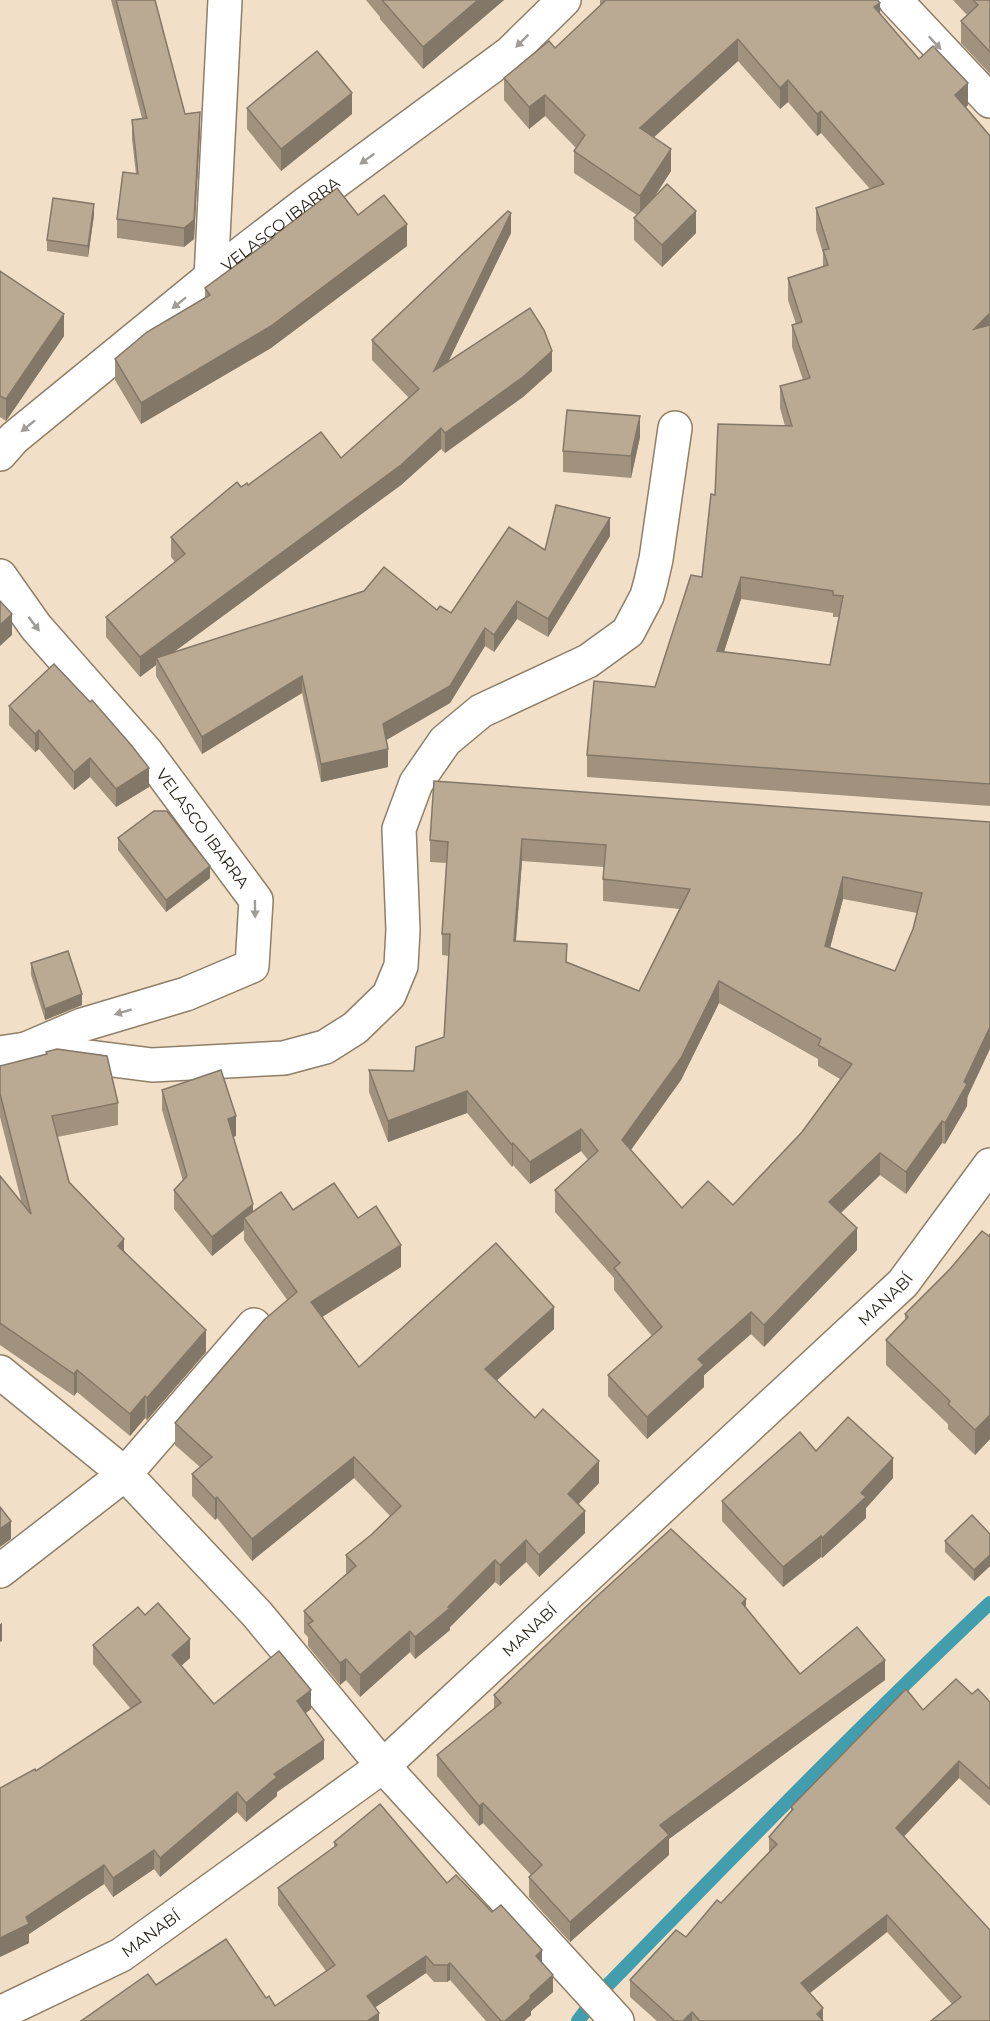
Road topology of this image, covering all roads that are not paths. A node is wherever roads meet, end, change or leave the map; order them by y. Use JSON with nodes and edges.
{"nodes":[{"id":1,"x":225,"y":0,"type":"edge"},
{"id":2,"x":564,"y":0,"type":"edge"},
{"id":3,"x":895,"y":0,"type":"edge"},
{"id":4,"x":990,"y":101,"type":"edge"},
{"id":5,"x":211,"y":277,"type":"junction"},
{"id":6,"x":675,"y":428,"type":"dead end"},
{"id":7,"x":0,"y":454,"type":"edge"},
{"id":8,"x":0,"y":576,"type":"edge"},
{"id":9,"x":416,"y":783,"type":"junction"},
{"id":10,"x":451,"y":785,"type":"edge"},
{"id":11,"x":13,"y":1051,"type":"edge"},
{"id":12,"x":990,"y":1165,"type":"edge"},
{"id":13,"x":254,"y":1325,"type":"dead end"},
{"id":14,"x":0,"y":1372,"type":"edge"},
{"id":15,"x":125,"y":1474,"type":"junction"},
{"id":16,"x":0,"y":1571,"type":"edge"},
{"id":17,"x":383,"y":1766,"type":"junction"},
{"id":18,"x":0,"y":2013,"type":"edge"},
{"id":19,"x":617,"y":2021,"type":"edge"}],
"edges":[{"from":1,"to":5,"type":"street"},
{"from":2,"to":5,"type":"street","name":"VELASCO IBARRA","one_way":true},
{"from":3,"to":4,"type":"street","one_way":true},
{"from":5,"to":7,"type":"street","name":"VELASCO IBARRA","one_way":true},
{"from":6,"to":9,"type":"street"},
{"from":8,"to":11,"type":"street","name":"VELASCO IBARRA","one_way":true},
{"from":9,"to":10,"type":"street"},
{"from":9,"to":11,"type":"street"},
{"from":12,"to":17,"type":"street","name":"MANABÍ"},
{"from":13,"to":15,"type":"street"},
{"from":14,"to":15,"type":"street"},
{"from":15,"to":16,"type":"street"},
{"from":15,"to":17,"type":"street"},
{"from":17,"to":18,"type":"street","name":"MANABÍ"},
{"from":17,"to":19,"type":"street"}]}
